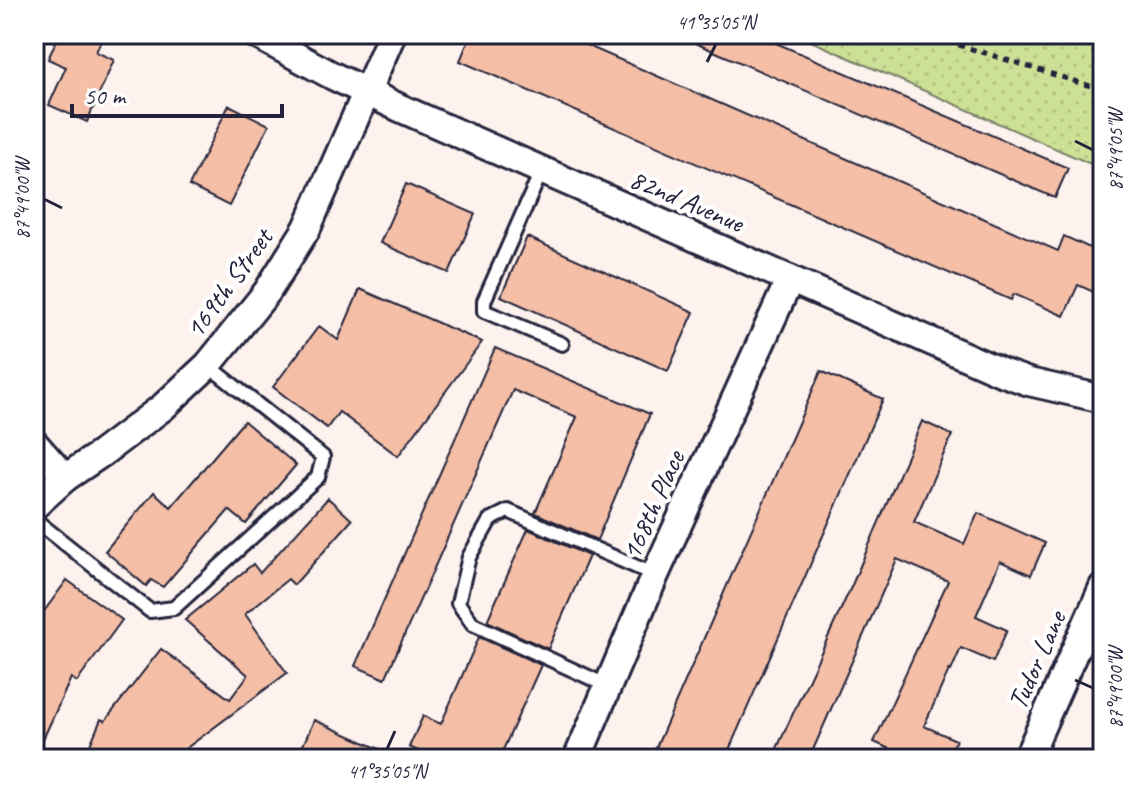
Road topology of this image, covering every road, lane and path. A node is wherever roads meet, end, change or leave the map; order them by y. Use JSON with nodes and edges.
{"nodes":[{"id":1,"x":255,"y":34,"type":"edge"},
{"id":2,"x":392,"y":34,"type":"edge"},
{"id":3,"x":924,"y":34,"type":"edge"},
{"id":4,"x":1103,"y":90,"type":"edge"},
{"id":5,"x":367,"y":93,"type":"junction"},
{"id":6,"x":541,"y":172,"type":"junction"},
{"id":7,"x":790,"y":279,"type":"junction"},
{"id":8,"x":562,"y":344,"type":"dead end"},
{"id":9,"x":208,"y":365,"type":"junction"},
{"id":10,"x":1103,"y":399,"type":"edge"},
{"id":11,"x":34,"y":443,"type":"edge"},
{"id":12,"x":65,"y":478,"type":"junction"},
{"id":13,"x":34,"y":506,"type":"edge"},
{"id":14,"x":34,"y":519,"type":"edge"},
{"id":15,"x":655,"y":575,"type":"junction"},
{"id":16,"x":1103,"y":587,"type":"edge"},
{"id":17,"x":608,"y":686,"type":"junction"},
{"id":18,"x":577,"y":759,"type":"edge"},
{"id":19,"x":1027,"y":759,"type":"edge"}],
"edges":[{"from":1,"to":5,"type":"street","name":"82nd Avenue"},
{"from":2,"to":5,"type":"street","name":"169th Street"},
{"from":3,"to":4,"type":"path"},
{"from":5,"to":6,"type":"street","name":"82nd Avenue"},
{"from":5,"to":9,"type":"street","name":"169th Street"},
{"from":6,"to":7,"type":"street","name":"82nd Avenue"},
{"from":6,"to":8,"type":"lane"},
{"from":7,"to":10,"type":"street","name":"82nd Avenue"},
{"from":7,"to":15,"type":"street","name":"168th Place"},
{"from":9,"to":12,"type":"street","name":"169th Street"},
{"from":9,"to":14,"type":"lane"},
{"from":11,"to":12,"type":"street"},
{"from":12,"to":13,"type":"street","name":"169th Street"},
{"from":15,"to":17,"type":"street","name":"168th Place"},
{"from":15,"to":17,"type":"lane"},
{"from":16,"to":19,"type":"street","name":"Tudor Lane"},
{"from":17,"to":18,"type":"street","name":"168th Place"}]}
